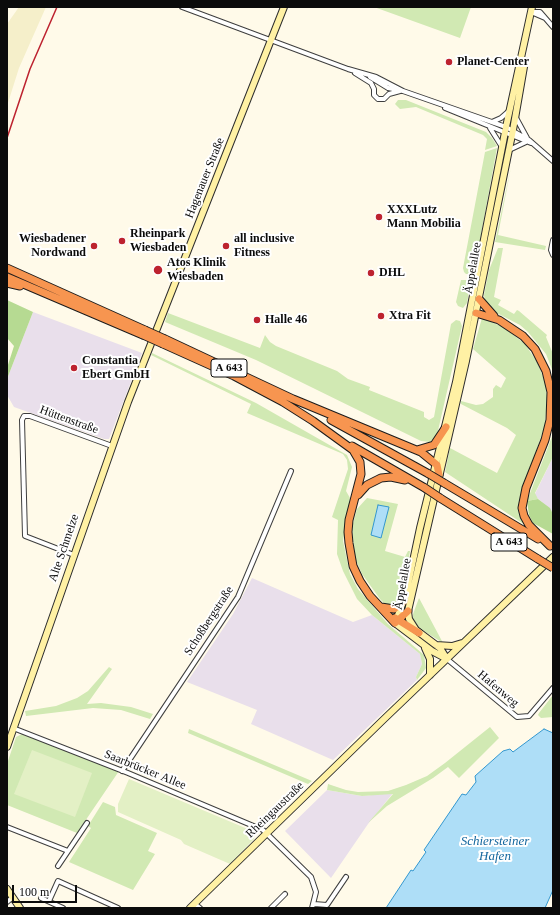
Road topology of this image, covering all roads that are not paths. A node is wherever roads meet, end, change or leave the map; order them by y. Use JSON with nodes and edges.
{"nodes":[{"id":1,"x":182,"y":7,"type":"edge"},
{"id":2,"x":284,"y":7,"type":"edge"},
{"id":3,"x":534,"y":11,"type":"edge"},
{"id":4,"x":553,"y":27,"type":"edge"},
{"id":5,"x":272,"y":40,"type":"junction"},
{"id":6,"x":348,"y":69,"type":"junction"},
{"id":7,"x":368,"y":76,"type":"junction"},
{"id":8,"x":380,"y":84,"type":"junction"},
{"id":9,"x":388,"y":88,"type":"junction"},
{"id":10,"x":374,"y":89,"type":"junction"},
{"id":11,"x":403,"y":91,"type":"junction"},
{"id":12,"x":389,"y":94,"type":"junction"},
{"id":13,"x":436,"y":104,"type":"junction"},
{"id":14,"x":511,"y":109,"type":"junction"},
{"id":15,"x":515,"y":116,"type":"junction"},
{"id":16,"x":492,"y":122,"type":"junction"},
{"id":17,"x":489,"y":127,"type":"junction"},
{"id":18,"x":505,"y":130,"type":"junction"},
{"id":19,"x":512,"y":133,"type":"junction"},
{"id":20,"x":527,"y":141,"type":"junction"},
{"id":21,"x":505,"y":150,"type":"junction"},
{"id":22,"x":553,"y":161,"type":"edge"},
{"id":23,"x":553,"y":240,"type":"edge"},
{"id":24,"x":553,"y":255,"type":"edge"},
{"id":25,"x":7,"y":263,"type":"edge"},
{"id":26,"x":7,"y":268,"type":"edge"},
{"id":27,"x":7,"y":277,"type":"edge"},
{"id":28,"x":27,"y":277,"type":"junction"},
{"id":29,"x":7,"y":283,"type":"edge"},
{"id":30,"x":45,"y":293,"type":"junction"},
{"id":31,"x":479,"y":299,"type":"junction"},
{"id":32,"x":473,"y":312,"type":"junction"},
{"id":33,"x":499,"y":320,"type":"junction"},
{"id":34,"x":144,"y":332,"type":"junction"},
{"id":35,"x":164,"y":341,"type":"junction"},
{"id":36,"x":146,"y":358,"type":"joint"},
{"id":37,"x":293,"y":399,"type":"junction"},
{"id":38,"x":446,"y":427,"type":"junction"},
{"id":39,"x":331,"y":434,"type":"junction"},
{"id":40,"x":112,"y":446,"type":"junction"},
{"id":41,"x":416,"y":450,"type":"junction"},
{"id":42,"x":436,"y":463,"type":"junction"},
{"id":43,"x":291,"y":471,"type":"dead end"},
{"id":44,"x":439,"y":475,"type":"junction"},
{"id":45,"x":425,"y":488,"type":"junction"},
{"id":46,"x":356,"y":498,"type":"junction"},
{"id":47,"x":551,"y":547,"type":"edge"},
{"id":48,"x":74,"y":555,"type":"junction"},
{"id":49,"x":553,"y":557,"type":"edge"},
{"id":50,"x":553,"y":568,"type":"edge"},
{"id":51,"x":404,"y":601,"type":"junction"},
{"id":52,"x":380,"y":606,"type":"junction"},
{"id":53,"x":408,"y":611,"type":"junction"},
{"id":54,"x":397,"y":621,"type":"junction"},
{"id":55,"x":419,"y":633,"type":"junction"},
{"id":56,"x":465,"y":641,"type":"junction"},
{"id":57,"x":422,"y":644,"type":"junction"},
{"id":58,"x":436,"y":645,"type":"junction"},
{"id":59,"x":447,"y":659,"type":"junction"},
{"id":60,"x":430,"y":675,"type":"junction"},
{"id":61,"x":553,"y":688,"type":"edge"},
{"id":62,"x":13,"y":728,"type":"junction"},
{"id":63,"x":7,"y":747,"type":"edge"},
{"id":64,"x":122,"y":770,"type":"junction"},
{"id":65,"x":87,"y":823,"type":"dead end"},
{"id":66,"x":7,"y":827,"type":"edge"},
{"id":67,"x":268,"y":833,"type":"junction"},
{"id":68,"x":68,"y":852,"type":"junction"},
{"id":69,"x":58,"y":866,"type":"dead end"},
{"id":70,"x":346,"y":877,"type":"dead end"},
{"id":71,"x":7,"y":889,"type":"edge"},
{"id":72,"x":285,"y":894,"type":"dead end"},
{"id":73,"x":13,"y":897,"type":"junction"},
{"id":74,"x":41,"y":898,"type":"dead end"},
{"id":75,"x":49,"y":901,"type":"junction"},
{"id":76,"x":7,"y":902,"type":"edge"},
{"id":77,"x":192,"y":906,"type":"edge"},
{"id":78,"x":313,"y":906,"type":"edge"},
{"id":79,"x":20,"y":908,"type":"edge"},
{"id":80,"x":63,"y":908,"type":"edge"},
{"id":81,"x":118,"y":908,"type":"edge"},
{"id":82,"x":200,"y":908,"type":"edge"},
{"id":83,"x":271,"y":908,"type":"edge"}],
"edges":[{"from":1,"to":5,"type":"street"},
{"from":2,"to":5,"type":"main road","name":"Hagenauer Straße"},
{"from":3,"to":4,"type":"street"},
{"from":3,"to":14,"type":"main road","name":"Äppelallee"},
{"from":3,"to":15,"type":"main road","name":"Äppelallee"},
{"from":5,"to":6,"type":"street"},
{"from":5,"to":36,"type":"main road","name":"Hagenauer Straße"},
{"from":6,"to":7,"type":"street"},
{"from":6,"to":10,"type":"street"},
{"from":7,"to":8,"type":"street"},
{"from":7,"to":11,"type":"street"},
{"from":8,"to":9,"type":"street"},
{"from":8,"to":10,"type":"street"},
{"from":9,"to":11,"type":"street"},
{"from":9,"to":12,"type":"street"},
{"from":10,"to":12,"type":"street"},
{"from":11,"to":12,"type":"street"},
{"from":11,"to":13,"type":"street"},
{"from":13,"to":16,"type":"street"},
{"from":13,"to":17,"type":"street"},
{"from":14,"to":16,"type":"street"},
{"from":14,"to":18,"type":"main road","name":"Äppelallee"},
{"from":15,"to":19,"type":"main road","name":"Äppelallee"},
{"from":15,"to":20,"type":"street"},
{"from":16,"to":18,"type":"street"},
{"from":17,"to":18,"type":"street"},
{"from":17,"to":21,"type":"street"},
{"from":18,"to":19,"type":"street"},
{"from":18,"to":21,"type":"main road","name":"Äppelallee"},
{"from":19,"to":20,"type":"street"},
{"from":19,"to":21,"type":"main road","name":"Äppelallee"},
{"from":20,"to":21,"type":"street"},
{"from":20,"to":22,"type":"street"},
{"from":21,"to":31,"type":"main road","name":"Äppelallee"},
{"from":21,"to":32,"type":"main road","name":"Äppelallee"},
{"from":23,"to":24,"type":"street"},
{"from":25,"to":28,"type":"highway"},
{"from":26,"to":28,"type":"highway","number":"A 643"},
{"from":27,"to":30,"type":"highway","number":"A 643"},
{"from":28,"to":34,"type":"highway","number":"A 643"},
{"from":29,"to":30,"type":"highway"},
{"from":30,"to":34,"type":"highway","number":"A 643"},
{"from":31,"to":32,"type":"main road","name":"Äppelallee"},
{"from":31,"to":33,"type":"highway"},
{"from":32,"to":33,"type":"highway"},
{"from":32,"to":38,"type":"main road","name":"Äppelallee"},
{"from":32,"to":44,"type":"main road","name":"Äppelallee"},
{"from":33,"to":47,"type":"highway"},
{"from":34,"to":35,"type":"highway","number":"A 643","bridge":true},
{"from":35,"to":37,"type":"highway","number":"A 643"},
{"from":35,"to":39,"type":"highway","number":"A 643"},
{"from":36,"to":40,"type":"main road","name":"Alte Schmelze"},
{"from":37,"to":41,"type":"highway"},
{"from":37,"to":47,"type":"highway","number":"A 643","bridge":true},
{"from":38,"to":41,"type":"highway"},
{"from":38,"to":42,"type":"main road","name":"Äppelallee"},
{"from":39,"to":45,"type":"highway","number":"A 643"},
{"from":39,"to":46,"type":"highway"},
{"from":40,"to":48,"type":"main road","name":"Alte Schmelze"},
{"from":40,"to":48,"type":"street","name":"Hüttenstraße"},
{"from":41,"to":42,"type":"highway"},
{"from":42,"to":44,"type":"highway"},
{"from":42,"to":51,"type":"main road","name":"Äppelallee"},
{"from":43,"to":64,"type":"street","name":"Schoßbergstraße"},
{"from":44,"to":53,"type":"main road","name":"Äppelallee"},
{"from":45,"to":46,"type":"highway"},
{"from":45,"to":50,"type":"highway","number":"A 643","bridge":true},
{"from":46,"to":52,"type":"highway"},
{"from":48,"to":62,"type":"main road","name":"Alte Schmelze"},
{"from":49,"to":56,"type":"main road","name":"Rheingaustraße"},
{"from":51,"to":52,"type":"highway"},
{"from":51,"to":54,"type":"main road","name":"Äppelallee"},
{"from":52,"to":54,"type":"highway"},
{"from":53,"to":54,"type":"highway"},
{"from":53,"to":55,"type":"main road","name":"Äppelallee"},
{"from":54,"to":55,"type":"highway"},
{"from":54,"to":57,"type":"main road","name":"Äppelallee"},
{"from":55,"to":58,"type":"main road","name":"Äppelallee"},
{"from":56,"to":58,"type":"main road"},
{"from":56,"to":59,"type":"main road","name":"Rheingaustraße"},
{"from":57,"to":59,"type":"main road","name":"Äppelallee"},
{"from":57,"to":60,"type":"main road"},
{"from":58,"to":59,"type":"main road","name":"Äppelallee"},
{"from":59,"to":60,"type":"main road","name":"Rheingaustraße"},
{"from":59,"to":61,"type":"street","name":"Hafenweg"},
{"from":60,"to":67,"type":"main road","name":"Rheingaustraße"},
{"from":62,"to":63,"type":"main road","name":"Alte Schmelze"},
{"from":62,"to":64,"type":"street","name":"Saarbrücker Allee"},
{"from":64,"to":67,"type":"street","name":"Saarbrücker Allee"},
{"from":65,"to":68,"type":"street"},
{"from":66,"to":68,"type":"street"},
{"from":67,"to":77,"type":"main road","name":"Rheingaustraße"},
{"from":67,"to":78,"type":"street","name":"Saarbrücker Allee"},
{"from":68,"to":69,"type":"street"},
{"from":70,"to":78,"type":"street"},
{"from":71,"to":73,"type":"main road"},
{"from":72,"to":83,"type":"street"},
{"from":73,"to":76,"type":"street"},
{"from":73,"to":79,"type":"main road"},
{"from":74,"to":75,"type":"street"},
{"from":75,"to":80,"type":"street"},
{"from":75,"to":81,"type":"street"},
{"from":77,"to":82,"type":"street"}]}
